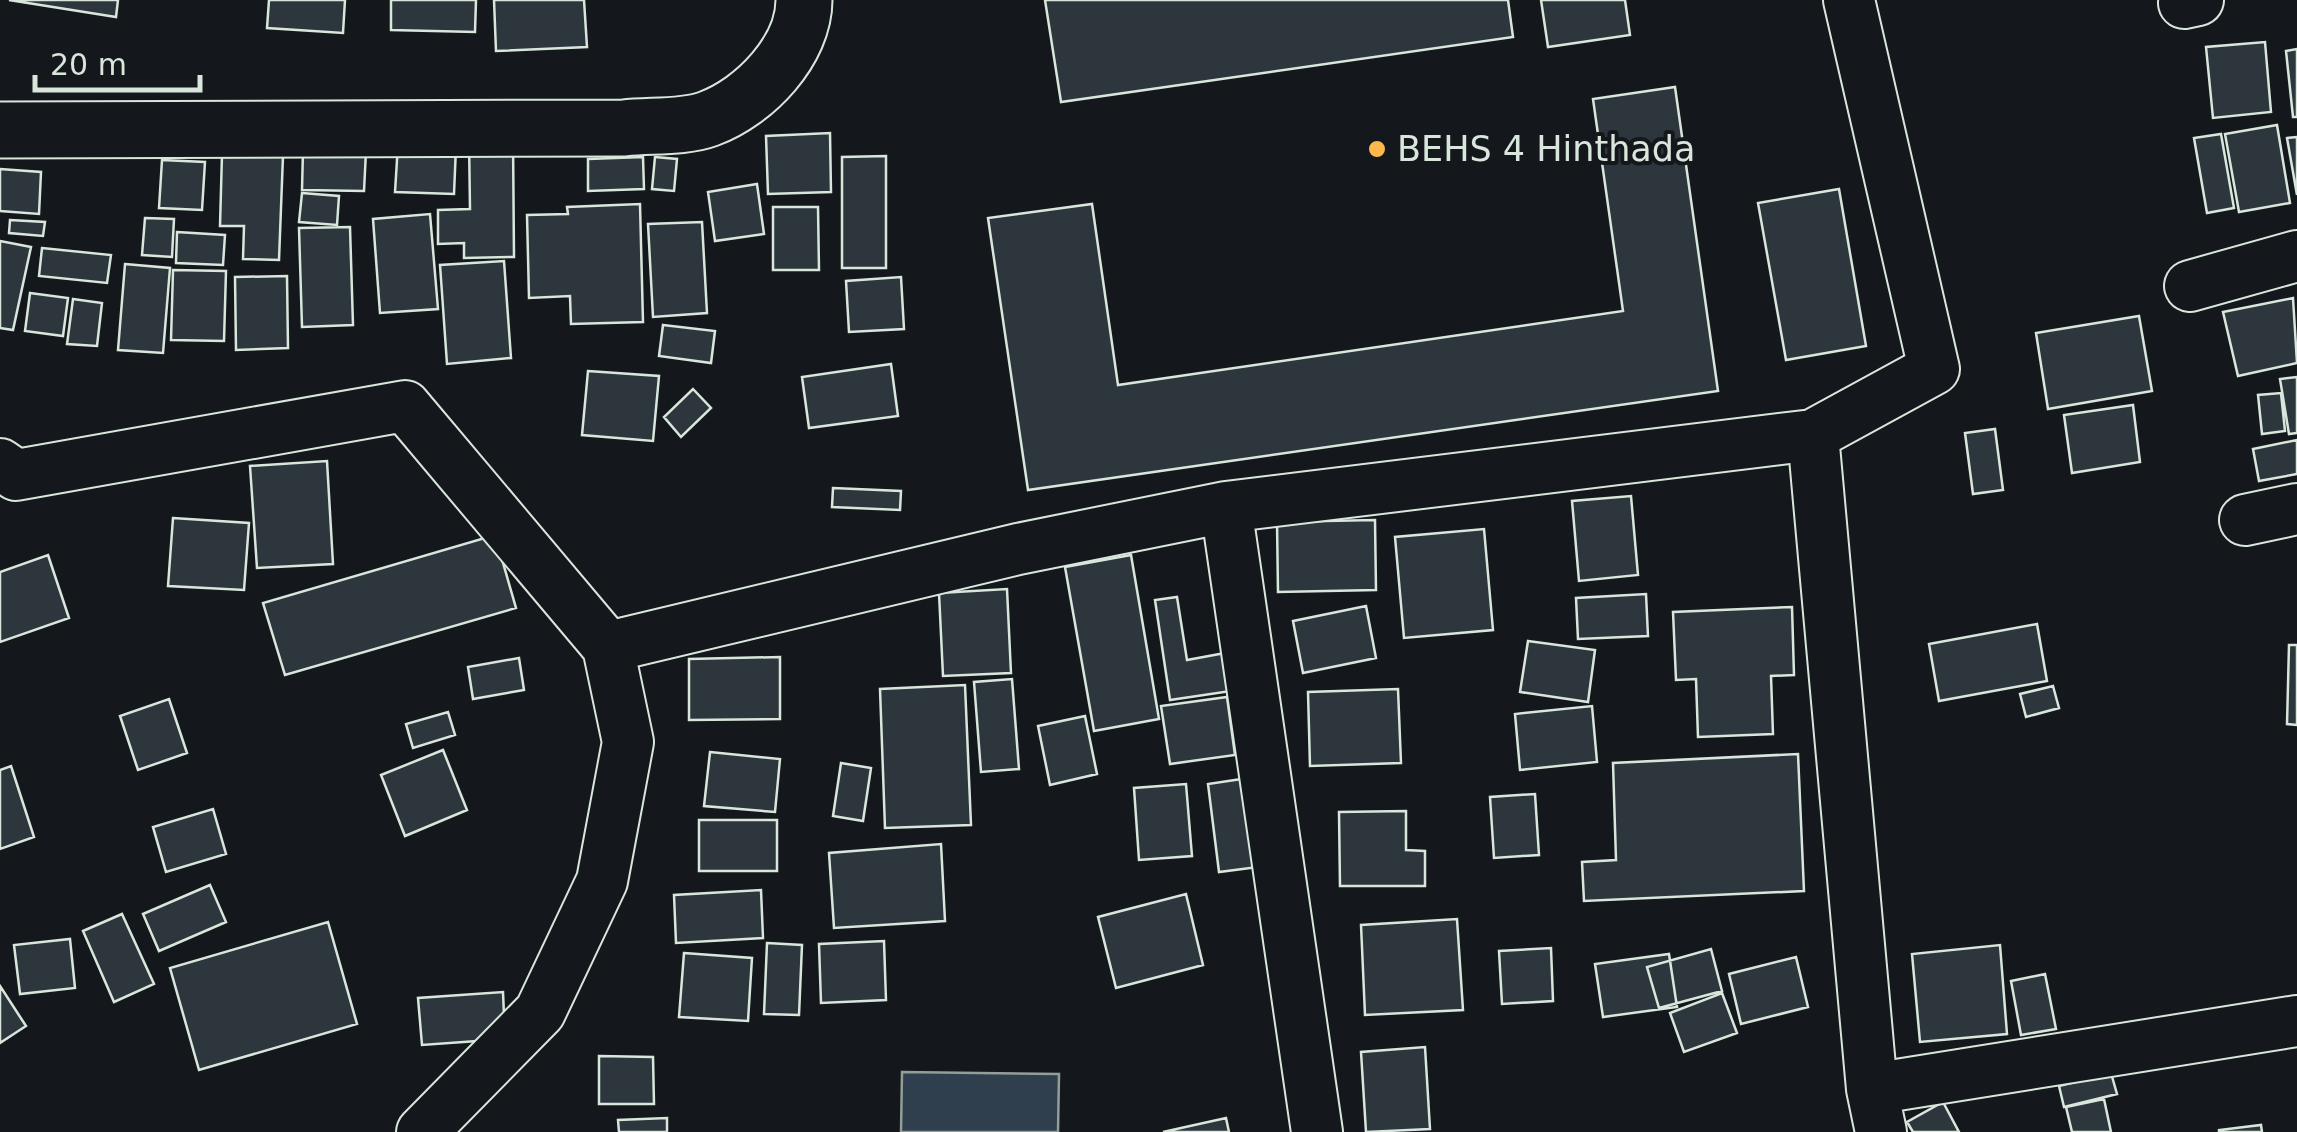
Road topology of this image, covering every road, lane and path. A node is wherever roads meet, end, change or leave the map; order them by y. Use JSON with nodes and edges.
{"nodes":[{"id":1,"x":804,"y":0,"type":"edge"},
{"id":2,"x":1849,"y":0,"type":"edge"},
{"id":3,"x":0,"y":130,"type":"edge"},
{"id":4,"x":2297,"y":256,"type":"edge"},
{"id":5,"x":2190,"y":286,"type":"dead end"},
{"id":6,"x":1813,"y":435,"type":"junction"},
{"id":7,"x":0,"y":464,"type":"edge"},
{"id":8,"x":1226,"y":507,"type":"junction"},
{"id":9,"x":2297,"y":509,"type":"edge"},
{"id":10,"x":2245,"y":520,"type":"dead end"},
{"id":11,"x":608,"y":647,"type":"junction"},
{"id":12,"x":2297,"y":1021,"type":"edge"},
{"id":13,"x":1876,"y":1111,"type":"edge"},
{"id":14,"x":422,"y":1132,"type":"edge"},
{"id":15,"x":1317,"y":1132,"type":"edge"}],
"edges":[{"from":1,"to":3,"type":"street"},
{"from":2,"to":6,"type":"street"},
{"from":4,"to":5,"type":"street"},
{"from":6,"to":8,"type":"street"},
{"from":6,"to":13,"type":"street"},
{"from":7,"to":11,"type":"street"},
{"from":8,"to":11,"type":"street"},
{"from":8,"to":15,"type":"street"},
{"from":9,"to":10,"type":"street"},
{"from":11,"to":14,"type":"street"},
{"from":12,"to":13,"type":"street"}]}
